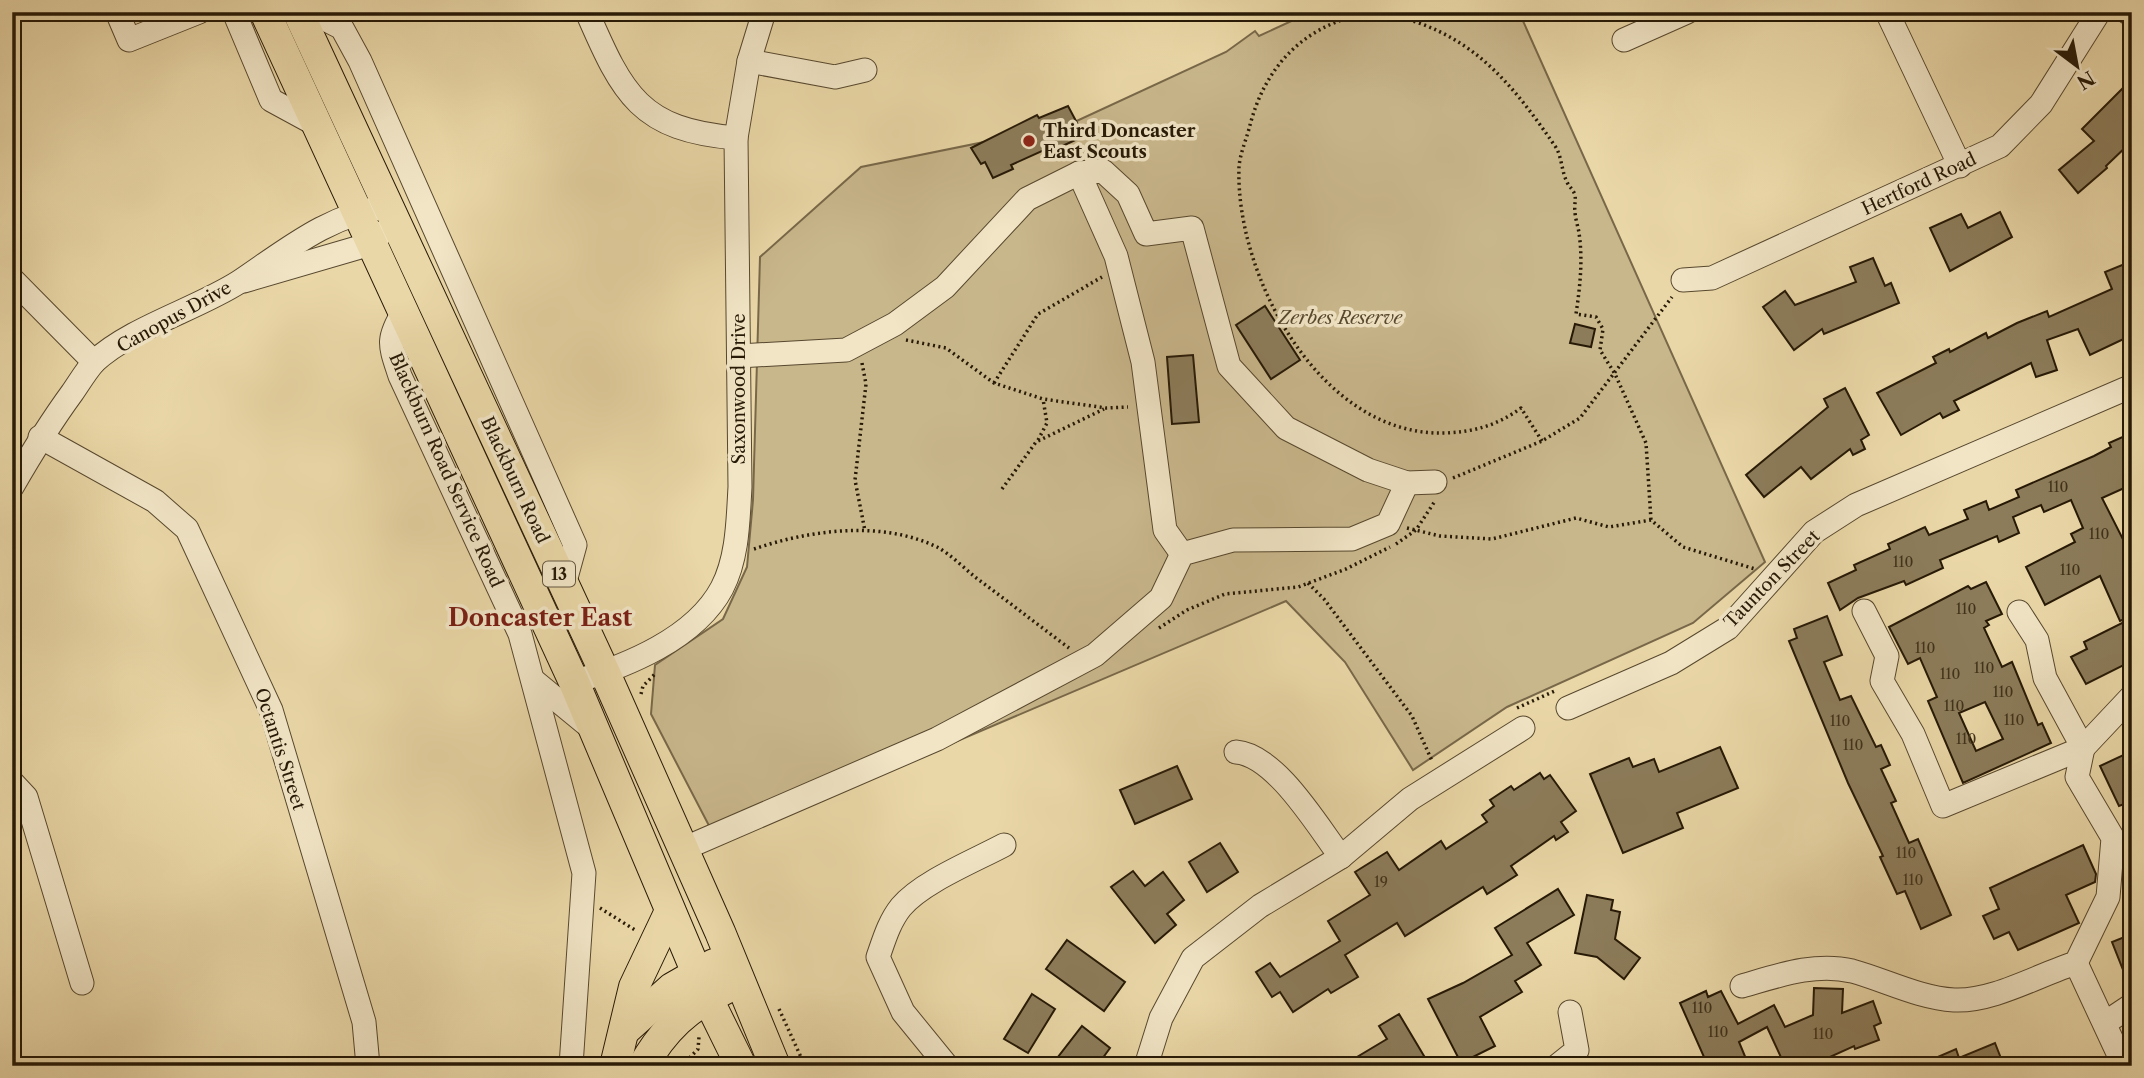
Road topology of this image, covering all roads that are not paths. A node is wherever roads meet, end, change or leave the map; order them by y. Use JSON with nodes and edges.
{"nodes":[{"id":1,"x":117,"y":12,"type":"edge"},
{"id":2,"x":199,"y":12,"type":"edge"},
{"id":3,"x":234,"y":12,"type":"edge"},
{"id":4,"x":265,"y":12,"type":"edge"},
{"id":5,"x":298,"y":12,"type":"edge"},
{"id":6,"x":311,"y":12,"type":"edge"},
{"id":7,"x":587,"y":12,"type":"edge"},
{"id":8,"x":764,"y":12,"type":"edge"},
{"id":9,"x":1687,"y":12,"type":"edge"},
{"id":10,"x":1887,"y":12,"type":"edge"},
{"id":11,"x":2099,"y":12,"type":"edge"},
{"id":12,"x":2127,"y":12,"type":"edge"},
{"id":13,"x":2132,"y":15,"type":"edge"},
{"id":14,"x":1624,"y":40,"type":"dead end"},
{"id":15,"x":749,"y":61,"type":"junction"},
{"id":16,"x":324,"y":68,"type":"junction"},
{"id":17,"x":865,"y":70,"type":"dead end"},
{"id":18,"x":298,"y":82,"type":"junction"},
{"id":19,"x":317,"y":125,"type":"junction"},
{"id":20,"x":736,"y":138,"type":"junction"},
{"id":21,"x":1960,"y":166,"type":"junction"},
{"id":22,"x":1079,"y":173,"type":"junction"},
{"id":23,"x":358,"y":211,"type":"junction"},
{"id":24,"x":392,"y":212,"type":"junction"},
{"id":25,"x":373,"y":243,"type":"junction"},
{"id":26,"x":12,"y":279,"type":"edge"},
{"id":27,"x":1683,"y":280,"type":"road end"},
{"id":28,"x":238,"y":282,"type":"junction"},
{"id":29,"x":404,"y":311,"type":"junction"},
{"id":30,"x":739,"y":356,"type":"junction"},
{"id":31,"x":94,"y":362,"type":"junction"},
{"id":32,"x":2132,"y":386,"type":"edge"},
{"id":33,"x":40,"y":438,"type":"junction"},
{"id":34,"x":1436,"y":482,"type":"road end"},
{"id":35,"x":1407,"y":483,"type":"junction"},
{"id":36,"x":12,"y":487,"type":"edge"},
{"id":37,"x":1182,"y":554,"type":"junction"},
{"id":38,"x":564,"y":585,"type":"junction"},
{"id":39,"x":1864,"y":611,"type":"dead end"},
{"id":40,"x":2019,"y":612,"type":"dead end"},
{"id":41,"x":605,"y":673,"type":"junction"},
{"id":42,"x":534,"y":681,"type":"junction"},
{"id":43,"x":574,"y":682,"type":"junction"},
{"id":44,"x":2132,"y":696,"type":"edge"},
{"id":45,"x":1568,"y":708,"type":"dead end"},
{"id":46,"x":1523,"y":728,"type":"dead end"},
{"id":47,"x":595,"y":731,"type":"junction"},
{"id":48,"x":2083,"y":748,"type":"junction"},
{"id":49,"x":1236,"y":752,"type":"dead end"},
{"id":50,"x":12,"y":782,"type":"edge"},
{"id":51,"x":2122,"y":832,"type":"edge"},
{"id":52,"x":1004,"y":845,"type":"dead end"},
{"id":53,"x":683,"y":849,"type":"junction"},
{"id":54,"x":1341,"y":857,"type":"junction"},
{"id":55,"x":670,"y":911,"type":"junction"},
{"id":56,"x":731,"y":957,"type":"junction"},
{"id":57,"x":2076,"y":963,"type":"junction"},
{"id":58,"x":82,"y":983,"type":"dead end"},
{"id":59,"x":702,"y":985,"type":"junction"},
{"id":60,"x":1742,"y":986,"type":"dead end"},
{"id":61,"x":2132,"y":1005,"type":"edge"},
{"id":62,"x":1570,"y":1012,"type":"dead end"},
{"id":63,"x":2105,"y":1023,"type":"junction"},
{"id":64,"x":624,"y":1031,"type":"junction"},
{"id":65,"x":645,"y":1064,"type":"edge"},
{"id":66,"x":368,"y":1066,"type":"edge"},
{"id":67,"x":571,"y":1066,"type":"edge"},
{"id":68,"x":615,"y":1066,"type":"edge"},
{"id":69,"x":741,"y":1066,"type":"edge"},
{"id":70,"x":775,"y":1066,"type":"edge"},
{"id":71,"x":947,"y":1066,"type":"edge"},
{"id":72,"x":1146,"y":1066,"type":"edge"},
{"id":73,"x":1557,"y":1066,"type":"edge"},
{"id":74,"x":2124,"y":1066,"type":"edge"}],
"edges":[{"from":1,"to":2,"type":"street"},
{"from":3,"to":19,"type":"street"},
{"from":4,"to":18,"type":"main road","name":"Blackburn Road","number":"13"},
{"from":5,"to":16,"type":"main road","name":"Blackburn Road","number":"13"},
{"from":6,"to":38,"type":"street"},
{"from":7,"to":20,"type":"street"},
{"from":8,"to":15,"type":"street","name":"Saxonwood Drive"},
{"from":9,"to":14,"type":"street"},
{"from":10,"to":21,"type":"street"},
{"from":11,"to":21,"type":"street","name":"Hertford Road"},
{"from":12,"to":13,"type":"street"},
{"from":15,"to":17,"type":"street"},
{"from":15,"to":20,"type":"street","name":"Saxonwood Drive"},
{"from":16,"to":18,"type":"main road"},
{"from":16,"to":24,"type":"main road","name":"Blackburn Road","number":"13"},
{"from":18,"to":19,"type":"main road","name":"Blackburn Road","number":"13"},
{"from":19,"to":23,"type":"main road","name":"Blackburn Road","number":"13"},
{"from":20,"to":30,"type":"street","name":"Saxonwood Drive"},
{"from":21,"to":27,"type":"street","name":"Hertford Road"},
{"from":22,"to":30,"type":"street"},
{"from":22,"to":35,"type":"street"},
{"from":22,"to":37,"type":"street"},
{"from":23,"to":24,"type":"street","name":"Canopus Drive"},
{"from":23,"to":25,"type":"main road","name":"Blackburn Road","number":"13"},
{"from":23,"to":28,"type":"street","name":"Canopus Drive"},
{"from":24,"to":25,"type":"street"},
{"from":24,"to":38,"type":"main road","name":"Blackburn Road","number":"13"},
{"from":25,"to":28,"type":"street","name":"Canopus Drive"},
{"from":25,"to":29,"type":"main road","name":"Blackburn Road","number":"13"},
{"from":26,"to":31,"type":"street"},
{"from":28,"to":31,"type":"street","name":"Canopus Drive"},
{"from":29,"to":42,"type":"street","name":"Blackburn Road Service Road"},
{"from":29,"to":43,"type":"main road","name":"Blackburn Road","number":"13"},
{"from":30,"to":41,"type":"street","name":"Saxonwood Drive"},
{"from":31,"to":33,"type":"street","name":"Canopus Drive"},
{"from":32,"to":45,"type":"street","name":"Taunton Street"},
{"from":33,"to":36,"type":"street","name":"Canopus Drive"},
{"from":33,"to":66,"type":"street","name":"Octantis Street"},
{"from":34,"to":35,"type":"street"},
{"from":35,"to":37,"type":"street"},
{"from":37,"to":53,"type":"street"},
{"from":38,"to":41,"type":"main road","name":"Blackburn Road","number":"13"},
{"from":39,"to":48,"type":"street"},
{"from":40,"to":48,"type":"street"},
{"from":41,"to":43,"type":"street","name":"Saxonwood Drive"},
{"from":41,"to":53,"type":"main road","name":"Blackburn Road","number":"13"},
{"from":42,"to":47,"type":"street"},
{"from":42,"to":67,"type":"street","name":"Blackburn Road Service Road"},
{"from":43,"to":47,"type":"main road","name":"Blackburn Road","number":"13"},
{"from":44,"to":48,"type":"street"},
{"from":46,"to":54,"type":"street"},
{"from":47,"to":55,"type":"main road","name":"Blackburn Road","number":"13"},
{"from":48,"to":51,"type":"street"},
{"from":49,"to":54,"type":"street"},
{"from":50,"to":58,"type":"street"},
{"from":51,"to":57,"type":"street"},
{"from":52,"to":71,"type":"street"},
{"from":53,"to":56,"type":"main road","name":"Blackburn Road","number":"13"},
{"from":54,"to":72,"type":"street"},
{"from":55,"to":59,"type":"main road","name":"Blackburn Road"},
{"from":55,"to":64,"type":"main road"},
{"from":56,"to":59,"type":"main road"},
{"from":56,"to":70,"type":"main road","name":"Blackburn Road"},
{"from":57,"to":60,"type":"street"},
{"from":57,"to":63,"type":"street"},
{"from":59,"to":64,"type":"main road"},
{"from":59,"to":65,"type":"main road"},
{"from":59,"to":69,"type":"main road","name":"Blackburn Road"},
{"from":61,"to":63,"type":"street"},
{"from":62,"to":73,"type":"street"},
{"from":63,"to":74,"type":"street"},
{"from":64,"to":68,"type":"main road"}]}
